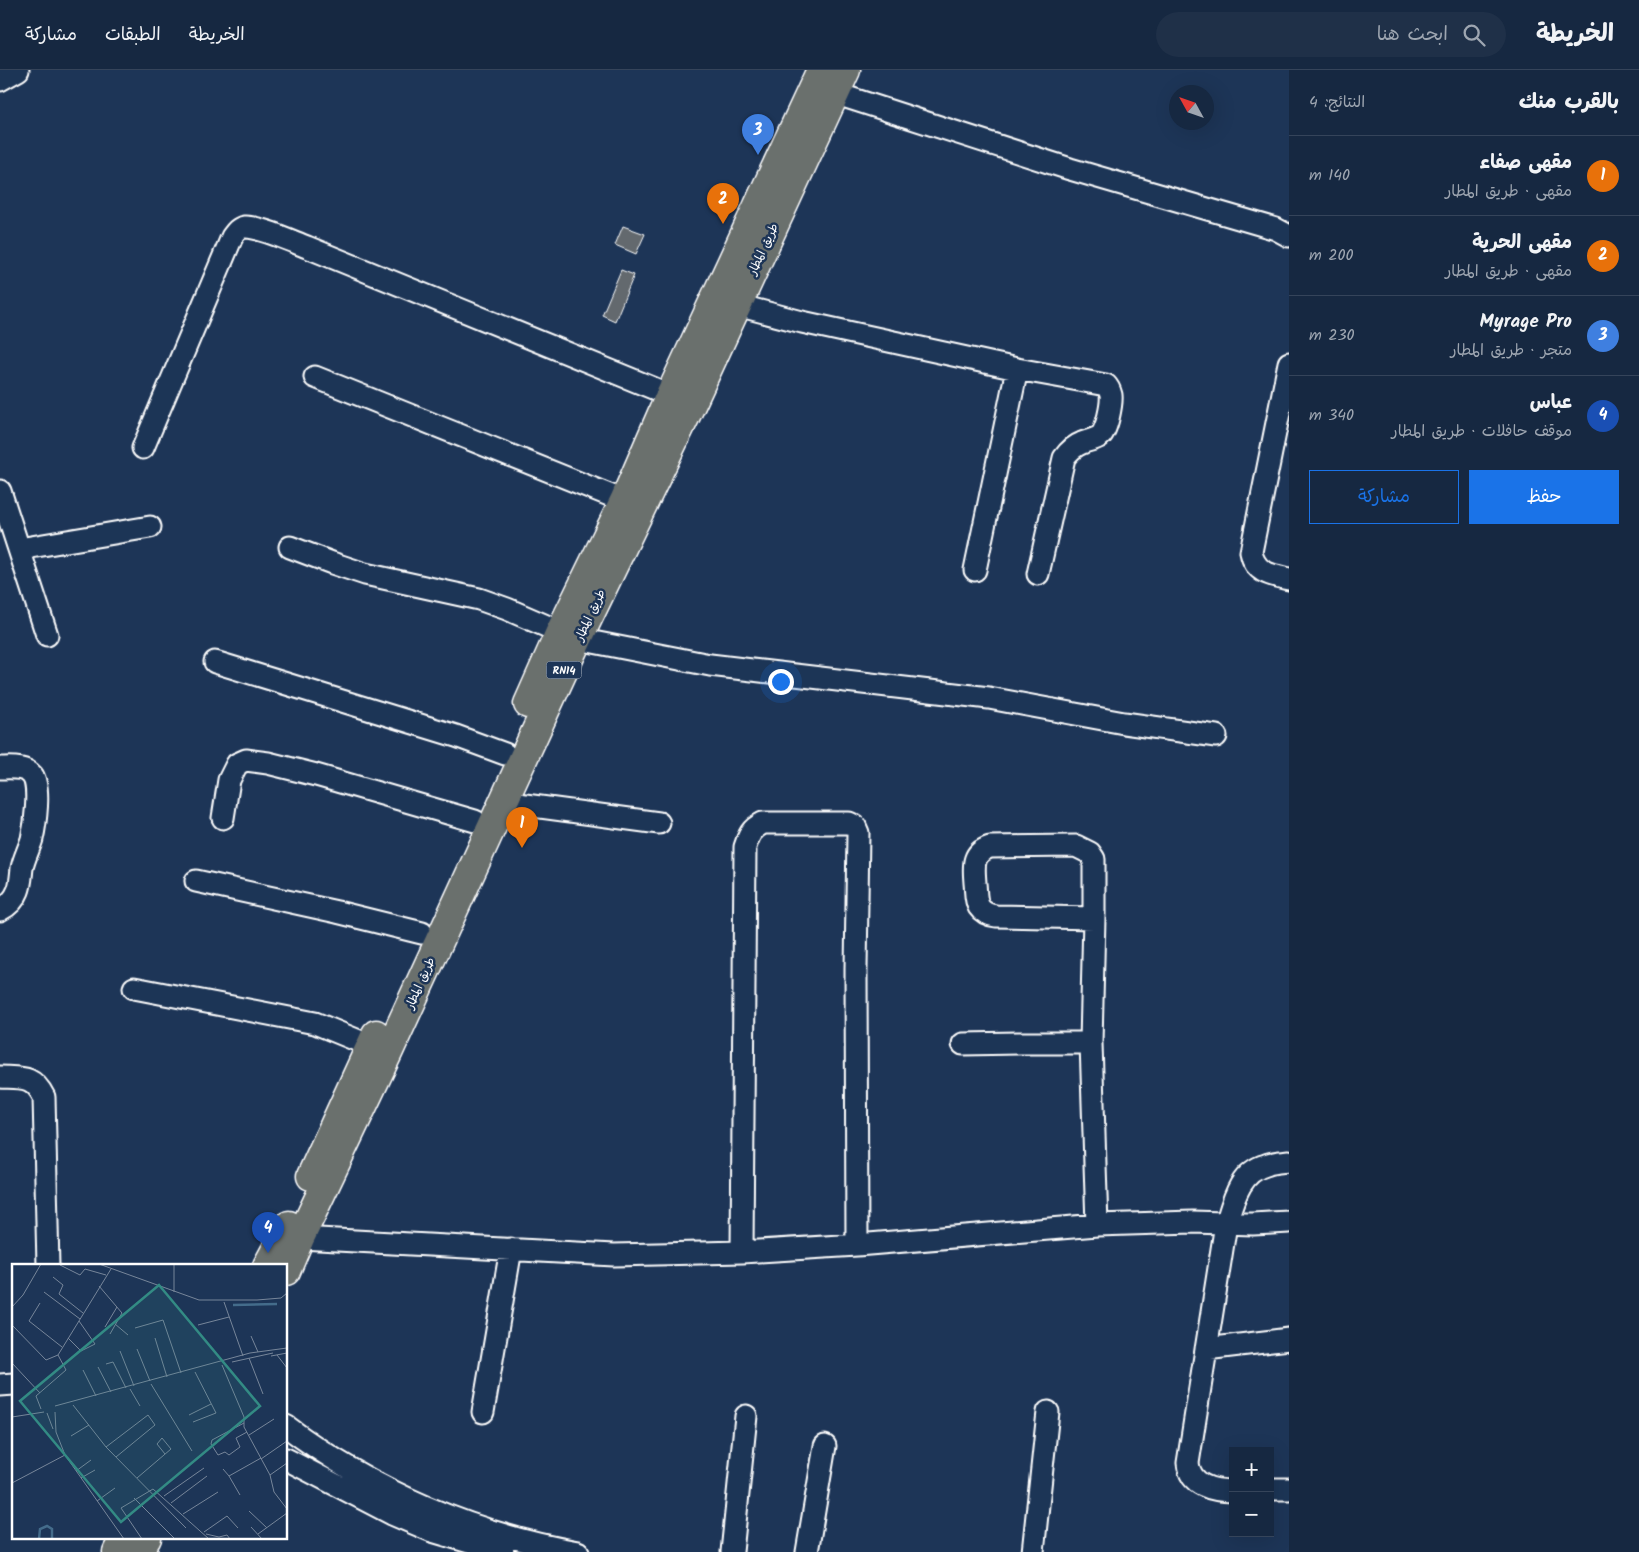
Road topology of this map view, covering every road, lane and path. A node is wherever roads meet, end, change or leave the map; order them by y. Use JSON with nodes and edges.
{"nodes":[{"id":1,"x":18,"y":70,"type":"edge"},
{"id":2,"x":834,"y":78,"type":"edge"},
{"id":3,"x":0,"y":80,"type":"edge"},
{"id":4,"x":1289,"y":236,"type":"edge"},
{"id":5,"x":737,"y":305,"type":"junction"},
{"id":6,"x":1289,"y":363,"type":"edge"},
{"id":7,"x":1017,"y":369,"type":"junction"},
{"id":8,"x":315,"y":377,"type":"dead end"},
{"id":9,"x":670,"y":395,"type":"junction"},
{"id":10,"x":143,"y":448,"type":"dead end"},
{"id":11,"x":0,"y":491,"type":"edge"},
{"id":12,"x":624,"y":501,"type":"junction"},
{"id":13,"x":150,"y":527,"type":"dead end"},
{"id":14,"x":290,"y":547,"type":"dead end"},
{"id":15,"x":19,"y":549,"type":"junction"},
{"id":16,"x":975,"y":570,"type":"dead end"},
{"id":17,"x":1038,"y":574,"type":"dead end"},
{"id":18,"x":1289,"y":579,"type":"edge"},
{"id":19,"x":47,"y":635,"type":"dead end"},
{"id":20,"x":569,"y":636,"type":"junction"},
{"id":21,"x":215,"y":662,"type":"dead end"},
{"id":22,"x":1216,"y":736,"type":"dead end"},
{"id":23,"x":505,"y":754,"type":"junction"},
{"id":24,"x":0,"y":768,"type":"edge"},
{"id":25,"x":503,"y":802,"type":"junction"},
{"id":26,"x":223,"y":818,"type":"dead end"},
{"id":27,"x":475,"y":821,"type":"junction"},
{"id":28,"x":659,"y":823,"type":"dead end"},
{"id":29,"x":196,"y":881,"type":"dead end"},
{"id":30,"x":0,"y":910,"type":"edge"},
{"id":31,"x":1094,"y":918,"type":"junction"},
{"id":32,"x":422,"y":933,"type":"junction"},
{"id":33,"x":134,"y":988,"type":"dead end"},
{"id":34,"x":1091,"y":1043,"type":"junction"},
{"id":35,"x":963,"y":1044,"type":"dead end"},
{"id":36,"x":371,"y":1046,"type":"junction"},
{"id":37,"x":0,"y":1077,"type":"edge"},
{"id":38,"x":1289,"y":1161,"type":"edge"},
{"id":39,"x":1289,"y":1222,"type":"edge"},
{"id":40,"x":1226,"y":1224,"type":"junction"},
{"id":41,"x":1097,"y":1226,"type":"junction"},
{"id":42,"x":300,"y":1238,"type":"junction"},
{"id":43,"x":857,"y":1245,"type":"junction"},
{"id":44,"x":511,"y":1249,"type":"junction"},
{"id":45,"x":742,"y":1252,"type":"junction"},
{"id":46,"x":48,"y":1264,"type":"edge"},
{"id":47,"x":268,"y":1264,"type":"edge"},
{"id":48,"x":288,"y":1266,"type":"edge"},
{"id":49,"x":1289,"y":1339,"type":"edge"},
{"id":50,"x":1206,"y":1349,"type":"junction"},
{"id":51,"x":483,"y":1412,"type":"dead end"},
{"id":52,"x":1048,"y":1412,"type":"dead end"},
{"id":53,"x":746,"y":1416,"type":"dead end"},
{"id":54,"x":288,"y":1427,"type":"edge"},
{"id":55,"x":825,"y":1446,"type":"dead end"},
{"id":56,"x":288,"y":1460,"type":"edge"},
{"id":57,"x":1274,"y":1489,"type":"edge"},
{"id":58,"x":1289,"y":1489,"type":"edge"},
{"id":59,"x":1229,"y":1491,"type":"edge"},
{"id":60,"x":143,"y":1540,"type":"edge"},
{"id":61,"x":124,"y":1549,"type":"edge"},
{"id":62,"x":503,"y":1552,"type":"edge"},
{"id":63,"x":574,"y":1552,"type":"edge"},
{"id":64,"x":732,"y":1552,"type":"edge"},
{"id":65,"x":807,"y":1552,"type":"edge"},
{"id":66,"x":1033,"y":1552,"type":"edge"}],
"edges":[{"from":1,"to":3,"type":"street"},
{"from":2,"to":4,"type":"street"},
{"from":2,"to":5,"type":"main road","name":"طريق المطار","number":"RN14"},
{"from":2,"to":9,"type":"main road","name":"طريق المطار","number":"RN14"},
{"from":5,"to":7,"type":"street"},
{"from":5,"to":20,"type":"main road","name":"طريق المطار","number":"RN14"},
{"from":6,"to":18,"type":"street"},
{"from":7,"to":16,"type":"street"},
{"from":7,"to":17,"type":"street"},
{"from":8,"to":12,"type":"street"},
{"from":9,"to":10,"type":"street"},
{"from":9,"to":12,"type":"main road","name":"طريق المطار","number":"RN14"},
{"from":11,"to":15,"type":"street"},
{"from":12,"to":20,"type":"main road","name":"طريق المطار","number":"RN14"},
{"from":13,"to":15,"type":"street"},
{"from":14,"to":20,"type":"street"},
{"from":15,"to":19,"type":"street"},
{"from":20,"to":22,"type":"street"},
{"from":20,"to":23,"type":"main road","name":"طريق المطار","number":"RN14"},
{"from":20,"to":25,"type":"main road","name":"طريق المطار","number":"RN14"},
{"from":21,"to":23,"type":"street"},
{"from":23,"to":27,"type":"main road","name":"طريق المطار","number":"RN14"},
{"from":24,"to":30,"type":"street"},
{"from":25,"to":28,"type":"street"},
{"from":25,"to":42,"type":"main road","name":"طريق المطار","number":"RN14"},
{"from":26,"to":27,"type":"street"},
{"from":27,"to":32,"type":"main road","name":"طريق المطار","number":"RN14"},
{"from":29,"to":32,"type":"street"},
{"from":31,"to":31,"type":"street"},
{"from":31,"to":34,"type":"street"},
{"from":32,"to":36,"type":"main road","name":"طريق المطار","number":"RN14"},
{"from":33,"to":36,"type":"street"},
{"from":34,"to":35,"type":"street"},
{"from":34,"to":41,"type":"street"},
{"from":36,"to":47,"type":"main road","name":"طريق المطار","number":"RN14"},
{"from":37,"to":46,"type":"street"},
{"from":38,"to":40,"type":"street"},
{"from":39,"to":40,"type":"street"},
{"from":40,"to":41,"type":"street"},
{"from":40,"to":50,"type":"street"},
{"from":41,"to":43,"type":"street"},
{"from":42,"to":44,"type":"street"},
{"from":42,"to":48,"type":"main road","name":"طريق المطار","number":"RN14"},
{"from":43,"to":45,"type":"street"},
{"from":43,"to":45,"type":"street"},
{"from":44,"to":45,"type":"street"},
{"from":44,"to":51,"type":"street"},
{"from":49,"to":50,"type":"street"},
{"from":50,"to":59,"type":"street"},
{"from":52,"to":66,"type":"street"},
{"from":53,"to":64,"type":"street"},
{"from":54,"to":63,"type":"street"},
{"from":55,"to":65,"type":"street"},
{"from":56,"to":62,"type":"street"},
{"from":57,"to":58,"type":"street"},
{"from":60,"to":61,"type":"main road"}]}
